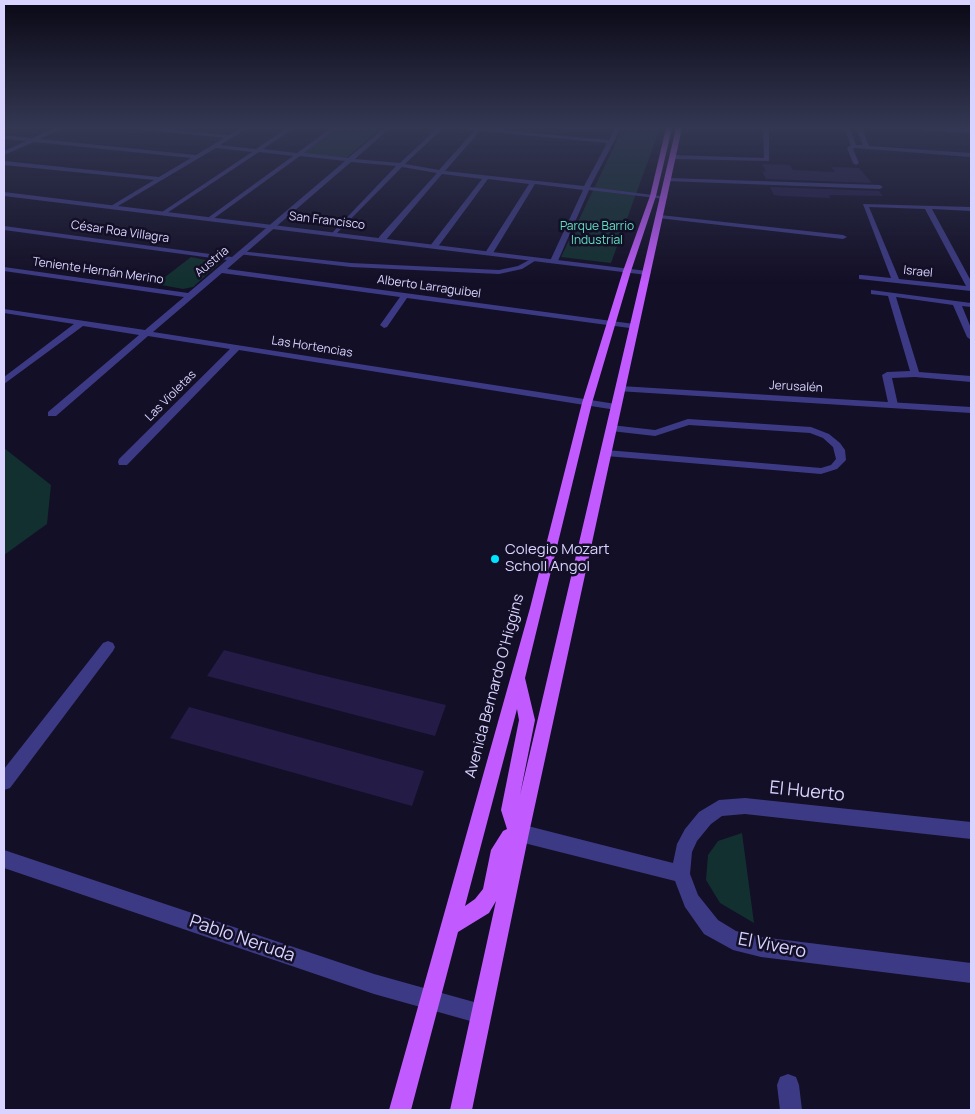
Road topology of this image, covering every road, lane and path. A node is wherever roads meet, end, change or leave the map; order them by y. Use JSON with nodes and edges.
{"nodes":[{"id":1,"x":158,"y":180,"type":"edge"},
{"id":2,"x":212,"y":180,"type":"edge"},
{"id":3,"x":262,"y":180,"type":"edge"},
{"id":4,"x":327,"y":180,"type":"edge"},
{"id":5,"x":386,"y":180,"type":"edge"},
{"id":6,"x":433,"y":180,"type":"edge"},
{"id":7,"x":484,"y":180,"type":"edge"},
{"id":8,"x":505,"y":180,"type":"edge"},
{"id":9,"x":591,"y":180,"type":"edge"},
{"id":10,"x":661,"y":180,"type":"edge"},
{"id":11,"x":668,"y":180,"type":"edge"},
{"id":12,"x":687,"y":180,"type":"edge"},
{"id":13,"x":533,"y":183,"type":"junction"},
{"id":14,"x":587,"y":188,"type":"junction"},
{"id":15,"x":880,"y":188,"type":"dead end"},
{"id":16,"x":4,"y":194,"type":"edge"},
{"id":17,"x":659,"y":197,"type":"junction"},
{"id":18,"x":113,"y":207,"type":"junction"},
{"id":19,"x":927,"y":207,"type":"junction"},
{"id":20,"x":971,"y":209,"type":"edge"},
{"id":21,"x":164,"y":213,"type":"junction"},
{"id":22,"x":212,"y":218,"type":"junction"},
{"id":23,"x":660,"y":218,"type":"junction"},
{"id":24,"x":273,"y":226,"type":"junction"},
{"id":25,"x":6,"y":229,"type":"edge"},
{"id":26,"x":335,"y":233,"type":"junction"},
{"id":27,"x":843,"y":237,"type":"dead end"},
{"id":28,"x":382,"y":239,"type":"junction"},
{"id":29,"x":434,"y":246,"type":"junction"},
{"id":30,"x":489,"y":253,"type":"junction"},
{"id":31,"x":237,"y":256,"type":"junction"},
{"id":32,"x":535,"y":259,"type":"junction"},
{"id":33,"x":554,"y":261,"type":"junction"},
{"id":34,"x":4,"y":269,"type":"edge"},
{"id":35,"x":220,"y":270,"type":"junction"},
{"id":36,"x":627,"y":270,"type":"junction"},
{"id":37,"x":647,"y":273,"type":"junction"},
{"id":38,"x":862,"y":277,"type":"dead end"},
{"id":39,"x":896,"y":281,"type":"junction"},
{"id":40,"x":971,"y":289,"type":"edge"},
{"id":41,"x":874,"y":292,"type":"dead end"},
{"id":42,"x":190,"y":296,"type":"junction"},
{"id":43,"x":405,"y":296,"type":"junction"},
{"id":44,"x":892,"y":296,"type":"junction"},
{"id":45,"x":956,"y":303,"type":"junction"},
{"id":46,"x":971,"y":305,"type":"edge"},
{"id":47,"x":4,"y":311,"type":"edge"},
{"id":48,"x":81,"y":323,"type":"junction"},
{"id":49,"x":612,"y":324,"type":"junction"},
{"id":50,"x":384,"y":325,"type":"dead end"},
{"id":51,"x":634,"y":327,"type":"junction"},
{"id":52,"x":146,"y":333,"type":"junction"},
{"id":53,"x":971,"y":337,"type":"edge"},
{"id":54,"x":236,"y":348,"type":"junction"},
{"id":55,"x":915,"y":374,"type":"junction"},
{"id":56,"x":971,"y":379,"type":"edge"},
{"id":57,"x":4,"y":381,"type":"edge"},
{"id":58,"x":620,"y":389,"type":"junction"},
{"id":59,"x":587,"y":403,"type":"junction"},
{"id":60,"x":893,"y":405,"type":"junction"},
{"id":61,"x":616,"y":408,"type":"junction"},
{"id":62,"x":971,"y":410,"type":"edge"},
{"id":63,"x":52,"y":414,"type":"dead end"},
{"id":64,"x":611,"y":428,"type":"junction"},
{"id":65,"x":606,"y":454,"type":"junction"},
{"id":66,"x":123,"y":462,"type":"dead end"},
{"id":67,"x":108,"y":647,"type":"dead end"},
{"id":68,"x":518,"y":678,"type":"junction"},
{"id":69,"x":4,"y":782,"type":"edge"},
{"id":70,"x":971,"y":830,"type":"edge"},
{"id":71,"x":520,"y":833,"type":"junction"},
{"id":72,"x":4,"y":859,"type":"edge"},
{"id":73,"x":681,"y":874,"type":"junction"},
{"id":74,"x":450,"y":926,"type":"junction"},
{"id":75,"x":971,"y":973,"type":"edge"},
{"id":76,"x":430,"y":999,"type":"junction"},
{"id":77,"x":481,"y":1014,"type":"junction"},
{"id":78,"x":788,"y":1085,"type":"dead end"},
{"id":79,"x":400,"y":1110,"type":"edge"},
{"id":80,"x":461,"y":1110,"type":"edge"},
{"id":81,"x":791,"y":1110,"type":"edge"}],
"edges":[{"from":1,"to":18,"type":"street"},
{"from":2,"to":21,"type":"street"},
{"from":3,"to":22,"type":"street"},
{"from":4,"to":24,"type":"street","name":"Austria"},
{"from":5,"to":26,"type":"street"},
{"from":6,"to":28,"type":"street"},
{"from":7,"to":29,"type":"street"},
{"from":8,"to":13,"type":"street"},
{"from":9,"to":14,"type":"street"},
{"from":10,"to":17,"type":"main road","name":"Avenida Bernardo O'Higgins"},
{"from":11,"to":17,"type":"main road","name":"Avenida Bernardo O'Higgins"},
{"from":12,"to":15,"type":"lane"},
{"from":13,"to":14,"type":"street"},
{"from":13,"to":30,"type":"street"},
{"from":14,"to":17,"type":"street"},
{"from":14,"to":33,"type":"street"},
{"from":16,"to":18,"type":"street","name":"San Francisco"},
{"from":17,"to":23,"type":"main road","name":"Avenida Bernardo O'Higgins"},
{"from":17,"to":36,"type":"main road","name":"Avenida Bernardo O'Higgins"},
{"from":18,"to":21,"type":"street","name":"San Francisco"},
{"from":19,"to":20,"type":"street"},
{"from":19,"to":39,"type":"street"},
{"from":19,"to":40,"type":"street"},
{"from":21,"to":22,"type":"street","name":"San Francisco"},
{"from":22,"to":24,"type":"street","name":"San Francisco"},
{"from":23,"to":27,"type":"street"},
{"from":23,"to":37,"type":"main road","name":"Avenida Bernardo O'Higgins"},
{"from":24,"to":26,"type":"street","name":"San Francisco"},
{"from":24,"to":31,"type":"street","name":"Austria"},
{"from":25,"to":31,"type":"street","name":"César Roa Villagra"},
{"from":26,"to":28,"type":"street","name":"San Francisco"},
{"from":28,"to":29,"type":"street","name":"San Francisco"},
{"from":29,"to":30,"type":"street","name":"San Francisco"},
{"from":30,"to":32,"type":"street","name":"San Francisco"},
{"from":31,"to":32,"type":"lane"},
{"from":31,"to":35,"type":"street","name":"Austria"},
{"from":32,"to":33,"type":"street","name":"San Francisco"},
{"from":33,"to":36,"type":"street","name":"San Francisco"},
{"from":34,"to":42,"type":"street","name":"Teniente Hernán Merino"},
{"from":35,"to":42,"type":"street","name":"Austria"},
{"from":35,"to":43,"type":"street","name":"Alberto Larraguibel"},
{"from":36,"to":37,"type":"street","name":"San Francisco"},
{"from":36,"to":49,"type":"main road","name":"Avenida Bernardo O'Higgins"},
{"from":37,"to":51,"type":"main road","name":"Avenida Bernardo O'Higgins"},
{"from":38,"to":39,"type":"street","name":"Israel"},
{"from":39,"to":40,"type":"street","name":"Israel"},
{"from":41,"to":44,"type":"street"},
{"from":42,"to":52,"type":"street","name":"Austria"},
{"from":43,"to":49,"type":"street","name":"Alberto Larraguibel"},
{"from":43,"to":50,"type":"street"},
{"from":44,"to":45,"type":"street"},
{"from":44,"to":55,"type":"street"},
{"from":45,"to":46,"type":"street"},
{"from":45,"to":53,"type":"street"},
{"from":47,"to":48,"type":"street","name":"Las Hortencias"},
{"from":48,"to":52,"type":"street","name":"Las Hortencias"},
{"from":48,"to":57,"type":"street"},
{"from":49,"to":51,"type":"street","name":"Alberto Larraguibel"},
{"from":49,"to":59,"type":"main road","name":"Avenida Bernardo O'Higgins"},
{"from":51,"to":58,"type":"main road","name":"Avenida Bernardo O'Higgins"},
{"from":52,"to":54,"type":"street","name":"Las Hortencias"},
{"from":52,"to":63,"type":"street","name":"Austria"},
{"from":54,"to":59,"type":"street","name":"Las Hortencias"},
{"from":54,"to":66,"type":"street","name":"Las Violetas"},
{"from":55,"to":56,"type":"street"},
{"from":55,"to":60,"type":"street"},
{"from":58,"to":60,"type":"street","name":"Jerusalén"},
{"from":58,"to":61,"type":"main road","name":"Avenida Bernardo O'Higgins"},
{"from":59,"to":61,"type":"street","name":"Las Hortencias"},
{"from":59,"to":68,"type":"main road","name":"Avenida Bernardo O'Higgins"},
{"from":60,"to":62,"type":"street","name":"Jerusalén"},
{"from":61,"to":64,"type":"main road","name":"Avenida Bernardo O'Higgins"},
{"from":64,"to":65,"type":"main road","name":"Avenida Bernardo O'Higgins"},
{"from":64,"to":65,"type":"lane"},
{"from":65,"to":71,"type":"main road","name":"Avenida Bernardo O'Higgins"},
{"from":67,"to":69,"type":"street"},
{"from":68,"to":71,"type":"main road"},
{"from":68,"to":74,"type":"main road","name":"Avenida Bernardo O'Higgins"},
{"from":70,"to":73,"type":"street","name":"El Huerto"},
{"from":71,"to":73,"type":"street"},
{"from":71,"to":74,"type":"main road"},
{"from":71,"to":77,"type":"main road","name":"Avenida Bernardo O'Higgins"},
{"from":72,"to":76,"type":"street","name":"Pablo Neruda"},
{"from":73,"to":75,"type":"street","name":"El Vivero"},
{"from":74,"to":76,"type":"main road","name":"Avenida Bernardo O'Higgins"},
{"from":76,"to":77,"type":"street","name":"Pablo Neruda"},
{"from":76,"to":79,"type":"main road","name":"Avenida Bernardo O'Higgins"},
{"from":77,"to":80,"type":"main road","name":"Avenida Bernardo O'Higgins"},
{"from":78,"to":81,"type":"street"}]}
